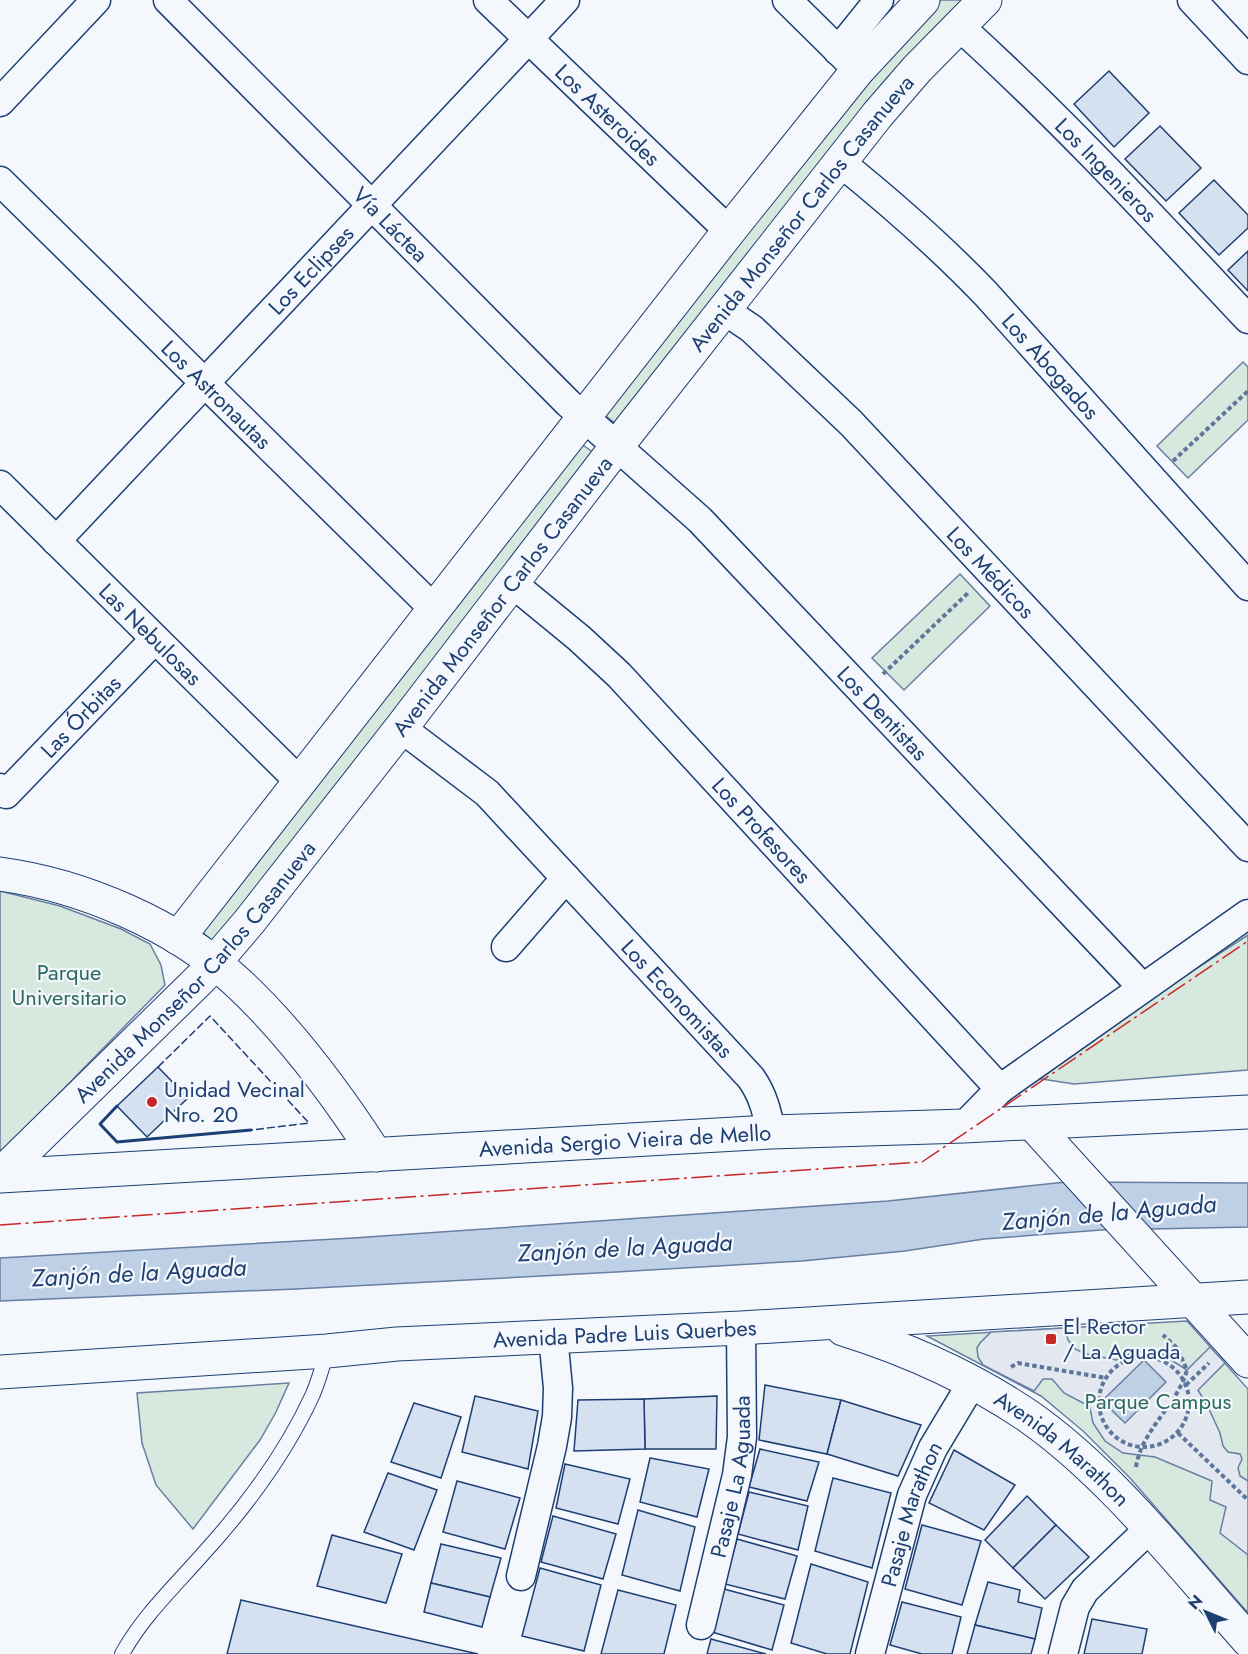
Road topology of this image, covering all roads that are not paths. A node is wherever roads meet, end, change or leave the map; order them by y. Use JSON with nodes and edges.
{"nodes":[{"id":1,"x":96,"y":0,"type":"edge"},
{"id":2,"x":168,"y":0,"type":"edge"},
{"id":3,"x":488,"y":0,"type":"edge"},
{"id":4,"x":565,"y":0,"type":"edge"},
{"id":5,"x":787,"y":0,"type":"edge"},
{"id":6,"x":879,"y":0,"type":"edge"},
{"id":7,"x":923,"y":0,"type":"edge"},
{"id":8,"x":985,"y":0,"type":"edge"},
{"id":9,"x":1192,"y":0,"type":"edge"},
{"id":10,"x":959,"y":26,"type":"junction"},
{"id":11,"x":529,"y":39,"type":"junction"},
{"id":12,"x":848,"y":60,"type":"junction"},
{"id":13,"x":1248,"y":60,"type":"edge"},
{"id":14,"x":0,"y":102,"type":"edge"},
{"id":15,"x":840,"y":162,"type":"junction"},
{"id":16,"x":0,"y":181,"type":"edge"},
{"id":17,"x":373,"y":206,"type":"junction"},
{"id":18,"x":729,"y":231,"type":"junction"},
{"id":19,"x":724,"y":310,"type":"junction"},
{"id":20,"x":1248,"y":319,"type":"edge"},
{"id":21,"x":204,"y":382,"type":"junction"},
{"id":22,"x":584,"y":418,"type":"junction"},
{"id":23,"x":617,"y":446,"type":"junction"},
{"id":24,"x":0,"y":485,"type":"edge"},
{"id":25,"x":56,"y":541,"type":"junction"},
{"id":26,"x":512,"y":584,"type":"junction"},
{"id":27,"x":1248,"y":586,"type":"edge"},
{"id":28,"x":434,"y":608,"type":"junction"},
{"id":29,"x":155,"y":639,"type":"junction"},
{"id":30,"x":401,"y":728,"type":"junction"},
{"id":31,"x":300,"y":782,"type":"junction"},
{"id":32,"x":3,"y":791,"type":"edge"},
{"id":33,"x":1248,"y":847,"type":"edge"},
{"id":34,"x":0,"y":874,"type":"edge"},
{"id":35,"x":566,"y":878,"type":"junction"},
{"id":36,"x":1248,"y":914,"type":"edge"},
{"id":37,"x":177,"y":938,"type":"junction"},
{"id":38,"x":506,"y":947,"type":"dead end"},
{"id":39,"x":214,"y":963,"type":"junction"},
{"id":40,"x":1142,"y":987,"type":"junction"},
{"id":41,"x":999,"y":1089,"type":"junction"},
{"id":42,"x":1248,"y":1112,"type":"edge"},
{"id":43,"x":1032,"y":1123,"type":"junction"},
{"id":44,"x":964,"y":1126,"type":"junction"},
{"id":45,"x":771,"y":1132,"type":"junction"},
{"id":46,"x":376,"y":1155,"type":"junction"},
{"id":47,"x":0,"y":1176,"type":"edge"},
{"id":48,"x":1248,"y":1297,"type":"edge"},
{"id":49,"x":1193,"y":1300,"type":"junction"},
{"id":50,"x":827,"y":1323,"type":"junction"},
{"id":51,"x":741,"y":1328,"type":"junction"},
{"id":52,"x":553,"y":1336,"type":"junction"},
{"id":53,"x":327,"y":1351,"type":"junction"},
{"id":54,"x":1248,"y":1361,"type":"edge"},
{"id":55,"x":0,"y":1372,"type":"edge"},
{"id":56,"x":978,"y":1386,"type":"junction"},
{"id":57,"x":1144,"y":1523,"type":"junction"},
{"id":58,"x":521,"y":1576,"type":"dead end"},
{"id":59,"x":701,"y":1625,"type":"dead end"},
{"id":60,"x":1248,"y":1640,"type":"edge"},
{"id":61,"x":122,"y":1654,"type":"edge"},
{"id":62,"x":870,"y":1654,"type":"edge"},
{"id":63,"x":1063,"y":1654,"type":"edge"}],
"edges":[{"from":1,"to":14,"type":"street"},
{"from":2,"to":17,"type":"street","name":"Vía Láctea"},
{"from":3,"to":11,"type":"street","name":"Los Asteroides"},
{"from":4,"to":11,"type":"street","name":"Los Eclipses"},
{"from":5,"to":12,"type":"street"},
{"from":6,"to":12,"type":"street"},
{"from":7,"to":12,"type":"main road","name":"Avenida Monseñor Carlos Casanueva"},
{"from":8,"to":10,"type":"main road","name":"Avenida Monseñor Carlos Casanueva"},
{"from":9,"to":13,"type":"street"},
{"from":10,"to":15,"type":"main road","name":"Avenida Monseñor Carlos Casanueva"},
{"from":10,"to":20,"type":"street","name":"Los Ingenieros"},
{"from":11,"to":17,"type":"street","name":"Los Eclipses"},
{"from":11,"to":18,"type":"street","name":"Los Asteroides"},
{"from":12,"to":18,"type":"main road","name":"Avenida Monseñor Carlos Casanueva"},
{"from":15,"to":19,"type":"main road","name":"Avenida Monseñor Carlos Casanueva"},
{"from":15,"to":27,"type":"street","name":"Los Abogados"},
{"from":16,"to":21,"type":"street","name":"Los Astronautas"},
{"from":17,"to":21,"type":"street","name":"Los Eclipses"},
{"from":17,"to":22,"type":"street","name":"Vía Láctea"},
{"from":18,"to":22,"type":"main road","name":"Avenida Monseñor Carlos Casanueva"},
{"from":19,"to":23,"type":"main road","name":"Avenida Monseñor Carlos Casanueva"},
{"from":19,"to":33,"type":"street","name":"Los Médicos"},
{"from":21,"to":25,"type":"street","name":"Los Eclipses"},
{"from":21,"to":28,"type":"street","name":"Los Astronautas"},
{"from":22,"to":23,"type":"street","name":"Vía Láctea"},
{"from":22,"to":28,"type":"main road","name":"Avenida Monseñor Carlos Casanueva"},
{"from":23,"to":26,"type":"main road","name":"Avenida Monseñor Carlos Casanueva"},
{"from":23,"to":40,"type":"street","name":"Los Dentistas"},
{"from":24,"to":25,"type":"street","name":"Las Nebulosas"},
{"from":25,"to":29,"type":"street","name":"Las Nebulosas"},
{"from":26,"to":30,"type":"main road","name":"Avenida Monseñor Carlos Casanueva"},
{"from":26,"to":41,"type":"street","name":"Los Profesores"},
{"from":28,"to":31,"type":"main road","name":"Avenida Monseñor Carlos Casanueva"},
{"from":29,"to":31,"type":"street","name":"Las Nebulosas"},
{"from":29,"to":32,"type":"street","name":"Las Órbitas"},
{"from":30,"to":35,"type":"street","name":"Los Economistas"},
{"from":30,"to":39,"type":"main road","name":"Avenida Monseñor Carlos Casanueva"},
{"from":31,"to":37,"type":"main road","name":"Avenida Monseñor Carlos Casanueva"},
{"from":34,"to":37,"type":"main road"},
{"from":35,"to":38,"type":"street"},
{"from":35,"to":45,"type":"street","name":"Los Economistas"},
{"from":36,"to":40,"type":"street"},
{"from":37,"to":39,"type":"main road"},
{"from":39,"to":46,"type":"main road"},
{"from":39,"to":47,"type":"main road","name":"Avenida Monseñor Carlos Casanueva"},
{"from":40,"to":41,"type":"street"},
{"from":41,"to":44,"type":"street"},
{"from":42,"to":43,"type":"main road","name":"Avenida Sergio Vieira de Mello"},
{"from":43,"to":44,"type":"main road","name":"Avenida Sergio Vieira de Mello"},
{"from":43,"to":49,"type":"main road"},
{"from":44,"to":45,"type":"main road","name":"Avenida Sergio Vieira de Mello"},
{"from":45,"to":46,"type":"main road","name":"Avenida Sergio Vieira de Mello"},
{"from":46,"to":47,"type":"main road","name":"Avenida Sergio Vieira de Mello"},
{"from":48,"to":49,"type":"main road","name":"Avenida Padre Luis Querbes"},
{"from":49,"to":50,"type":"main road","name":"Avenida Padre Luis Querbes"},
{"from":49,"to":54,"type":"main road"},
{"from":50,"to":51,"type":"main road","name":"Avenida Padre Luis Querbes"},
{"from":50,"to":56,"type":"main road","name":"Avenida Marathon"},
{"from":51,"to":52,"type":"main road","name":"Avenida Padre Luis Querbes"},
{"from":51,"to":59,"type":"street","name":"Pasaje La Aguada"},
{"from":52,"to":53,"type":"main road","name":"Avenida Padre Luis Querbes"},
{"from":52,"to":58,"type":"street"},
{"from":53,"to":55,"type":"main road","name":"Avenida Padre Luis Querbes"},
{"from":53,"to":61,"type":"lane"},
{"from":56,"to":57,"type":"main road","name":"Avenida Marathon"},
{"from":56,"to":62,"type":"street","name":"Pasaje Marathon"},
{"from":57,"to":60,"type":"main road","name":"Avenida Marathon"},
{"from":57,"to":63,"type":"street"}]}
